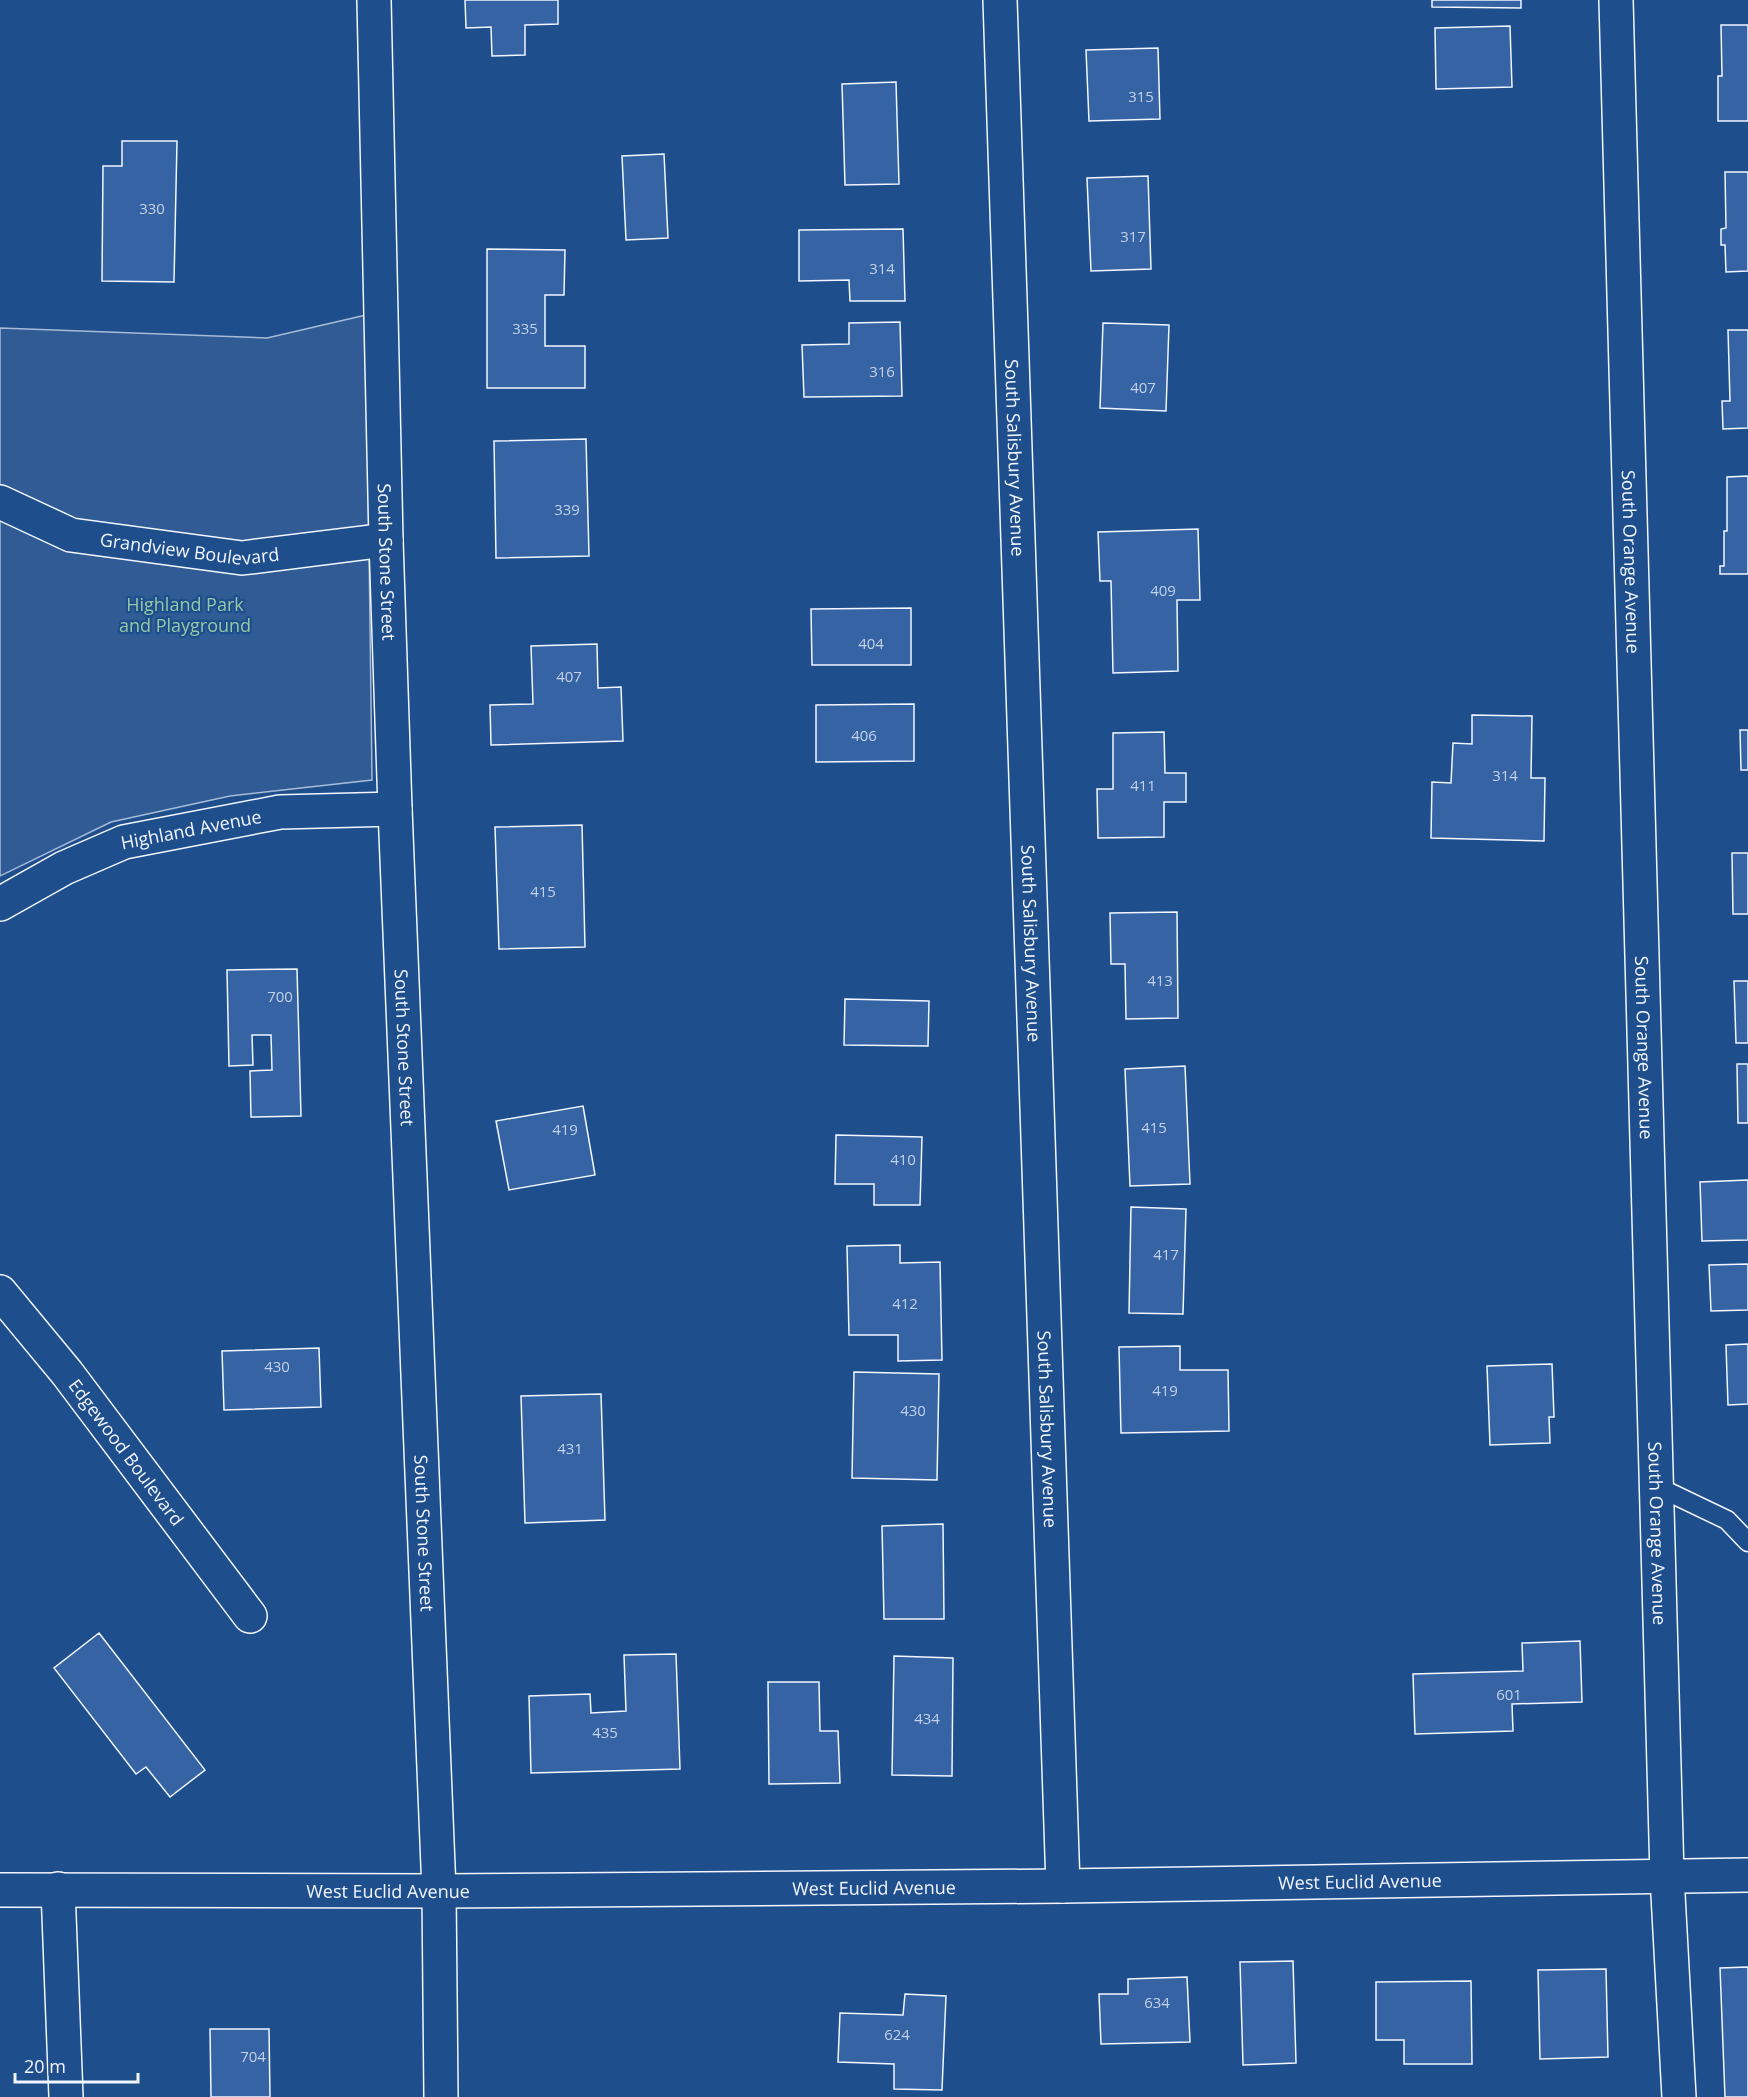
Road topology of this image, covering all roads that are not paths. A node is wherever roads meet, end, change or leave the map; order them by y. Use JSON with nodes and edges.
{"nodes":[{"id":1,"x":374,"y":0,"type":"edge"},
{"id":2,"x":1000,"y":0,"type":"edge"},
{"id":3,"x":1616,"y":0,"type":"edge"},
{"id":4,"x":0,"y":502,"type":"edge"},
{"id":5,"x":386,"y":540,"type":"junction"},
{"id":6,"x":395,"y":808,"type":"junction"},
{"id":7,"x":0,"y":904,"type":"edge"},
{"id":8,"x":0,"y":1292,"type":"edge"},
{"id":9,"x":1656,"y":1486,"type":"junction"},
{"id":10,"x":1748,"y":1542,"type":"edge"},
{"id":11,"x":250,"y":1616,"type":"dead end"},
{"id":12,"x":1748,"y":1875,"type":"edge"},
{"id":13,"x":1667,"y":1876,"type":"junction"},
{"id":14,"x":1063,"y":1886,"type":"junction"},
{"id":15,"x":58,"y":1889,"type":"junction"},
{"id":16,"x":0,"y":1890,"type":"edge"},
{"id":17,"x":438,"y":1891,"type":"junction"},
{"id":18,"x":66,"y":2097,"type":"edge"},
{"id":19,"x":441,"y":2097,"type":"edge"},
{"id":20,"x":1678,"y":2097,"type":"edge"}],
"edges":[{"from":1,"to":5,"type":"street","name":"South Stone Street"},
{"from":2,"to":14,"type":"street","name":"South Salisbury Avenue"},
{"from":3,"to":9,"type":"street","name":"South Orange Avenue"},
{"from":4,"to":5,"type":"street","name":"Grandview Boulevard"},
{"from":5,"to":6,"type":"street","name":"South Stone Street"},
{"from":6,"to":7,"type":"street","name":"Highland Avenue"},
{"from":6,"to":17,"type":"street","name":"South Stone Street"},
{"from":8,"to":11,"type":"street","name":"Edgewood Boulevard"},
{"from":9,"to":10,"type":"lane"},
{"from":9,"to":13,"type":"street","name":"South Orange Avenue"},
{"from":12,"to":13,"type":"street","name":"West Euclid Avenue"},
{"from":13,"to":14,"type":"street","name":"West Euclid Avenue"},
{"from":13,"to":20,"type":"street","name":"South Orange Avenue"},
{"from":14,"to":17,"type":"street","name":"West Euclid Avenue"},
{"from":15,"to":16,"type":"street","name":"West Euclid Avenue"},
{"from":15,"to":17,"type":"street","name":"West Euclid Avenue"},
{"from":15,"to":18,"type":"street"},
{"from":17,"to":19,"type":"street","name":"South Stone Street"}]}
